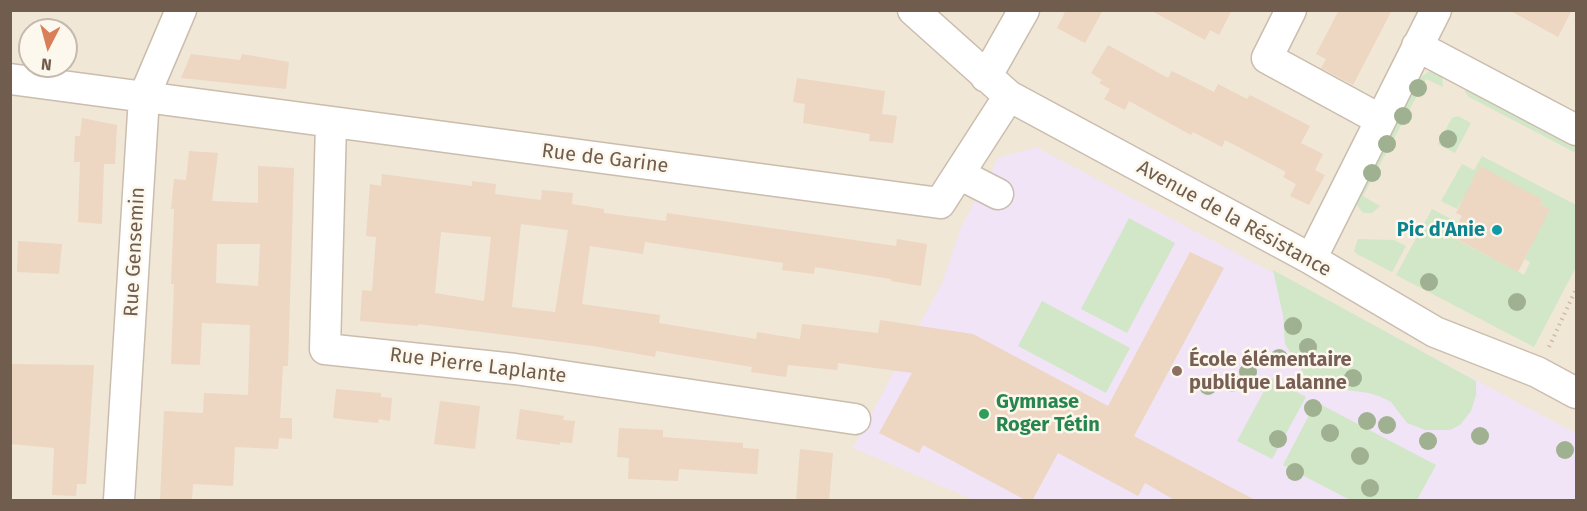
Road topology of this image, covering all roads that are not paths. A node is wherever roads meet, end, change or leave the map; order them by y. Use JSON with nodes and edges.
{"nodes":[{"id":1,"x":181,"y":10,"type":"edge"},
{"id":2,"x":913,"y":10,"type":"edge"},
{"id":3,"x":1024,"y":10,"type":"edge"},
{"id":4,"x":1291,"y":10,"type":"edge"},
{"id":5,"x":1436,"y":10,"type":"edge"},
{"id":6,"x":1417,"y":46,"type":"junction"},
{"id":7,"x":986,"y":77,"type":"junction"},
{"id":8,"x":10,"y":79,"type":"edge"},
{"id":9,"x":1008,"y":96,"type":"junction"},
{"id":10,"x":144,"y":97,"type":"junction"},
{"id":11,"x":1379,"y":119,"type":"junction"},
{"id":12,"x":331,"y":123,"type":"junction"},
{"id":13,"x":1576,"y":130,"type":"edge"},
{"id":14,"x":959,"y":174,"type":"junction"},
{"id":15,"x":998,"y":194,"type":"dead end"},
{"id":16,"x":1311,"y":259,"type":"junction"},
{"id":17,"x":1576,"y":393,"type":"edge"},
{"id":18,"x":855,"y":419,"type":"dead end"},
{"id":19,"x":119,"y":501,"type":"edge"}],
"edges":[{"from":1,"to":10,"type":"street","name":"Rue Gensemin"},
{"from":2,"to":7,"type":"street","name":"Avenue de la Résistance"},
{"from":3,"to":7,"type":"street"},
{"from":4,"to":11,"type":"street"},
{"from":5,"to":6,"type":"street"},
{"from":6,"to":11,"type":"street"},
{"from":6,"to":13,"type":"street"},
{"from":7,"to":9,"type":"street","name":"Avenue de la Résistance"},
{"from":8,"to":10,"type":"street","name":"Rue de Garine"},
{"from":9,"to":14,"type":"street","name":"Rue de Garine"},
{"from":9,"to":16,"type":"street","name":"Avenue de la Résistance"},
{"from":10,"to":12,"type":"street","name":"Rue de Garine"},
{"from":10,"to":19,"type":"street","name":"Rue Gensemin"},
{"from":11,"to":16,"type":"street"},
{"from":12,"to":14,"type":"street","name":"Rue de Garine"},
{"from":12,"to":18,"type":"street","name":"Rue Pierre Laplante"},
{"from":14,"to":15,"type":"street"},
{"from":16,"to":17,"type":"street","name":"Avenue de la Résistance"}]}
